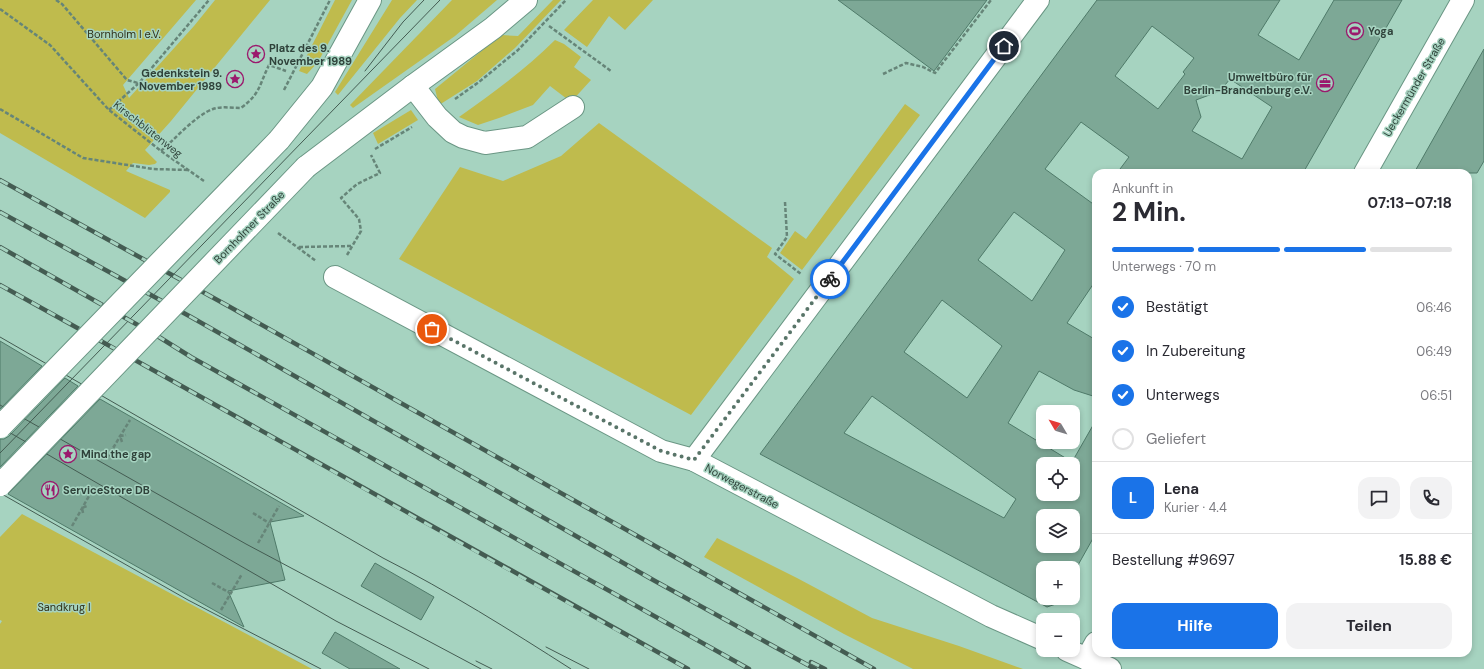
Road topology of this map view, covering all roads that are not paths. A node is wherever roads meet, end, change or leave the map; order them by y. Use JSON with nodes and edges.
{"nodes":[{"id":1,"x":370,"y":0,"type":"edge"},
{"id":2,"x":526,"y":0,"type":"edge"},
{"id":3,"x":1038,"y":0,"type":"edge"},
{"id":4,"x":1463,"y":0,"type":"edge"},
{"id":5,"x":413,"y":86,"type":"junction"},
{"id":6,"x":573,"y":107,"type":"dead end"},
{"id":7,"x":1366,"y":169,"type":"edge"},
{"id":8,"x":336,"y":277,"type":"dead end"},
{"id":9,"x":0,"y":427,"type":"edge"},
{"id":10,"x":694,"y":460,"type":"junction"},
{"id":11,"x":0,"y":485,"type":"edge"},
{"id":12,"x":1036,"y":637,"type":"edge"},
{"id":13,"x":1080,"y":651,"type":"edge"},
{"id":14,"x":1091,"y":651,"type":"edge"},
{"id":15,"x":1097,"y":657,"type":"edge"},
{"id":16,"x":1110,"y":669,"type":"edge"}],
"edges":[{"from":1,"to":9,"type":"street","bridge":true},
{"from":2,"to":5,"type":"street","name":"Bornholmer Straße"},
{"from":3,"to":10,"type":"street"},
{"from":4,"to":7,"type":"street","name":"Ueckermünder Straße"},
{"from":5,"to":6,"type":"street"},
{"from":5,"to":11,"type":"street","name":"Bornholmer Straße","bridge":true},
{"from":8,"to":10,"type":"street","name":"Norwegerstraße"},
{"from":10,"to":12,"type":"street","name":"Norwegerstraße"},
{"from":13,"to":14,"type":"street"},
{"from":15,"to":16,"type":"street"}]}
